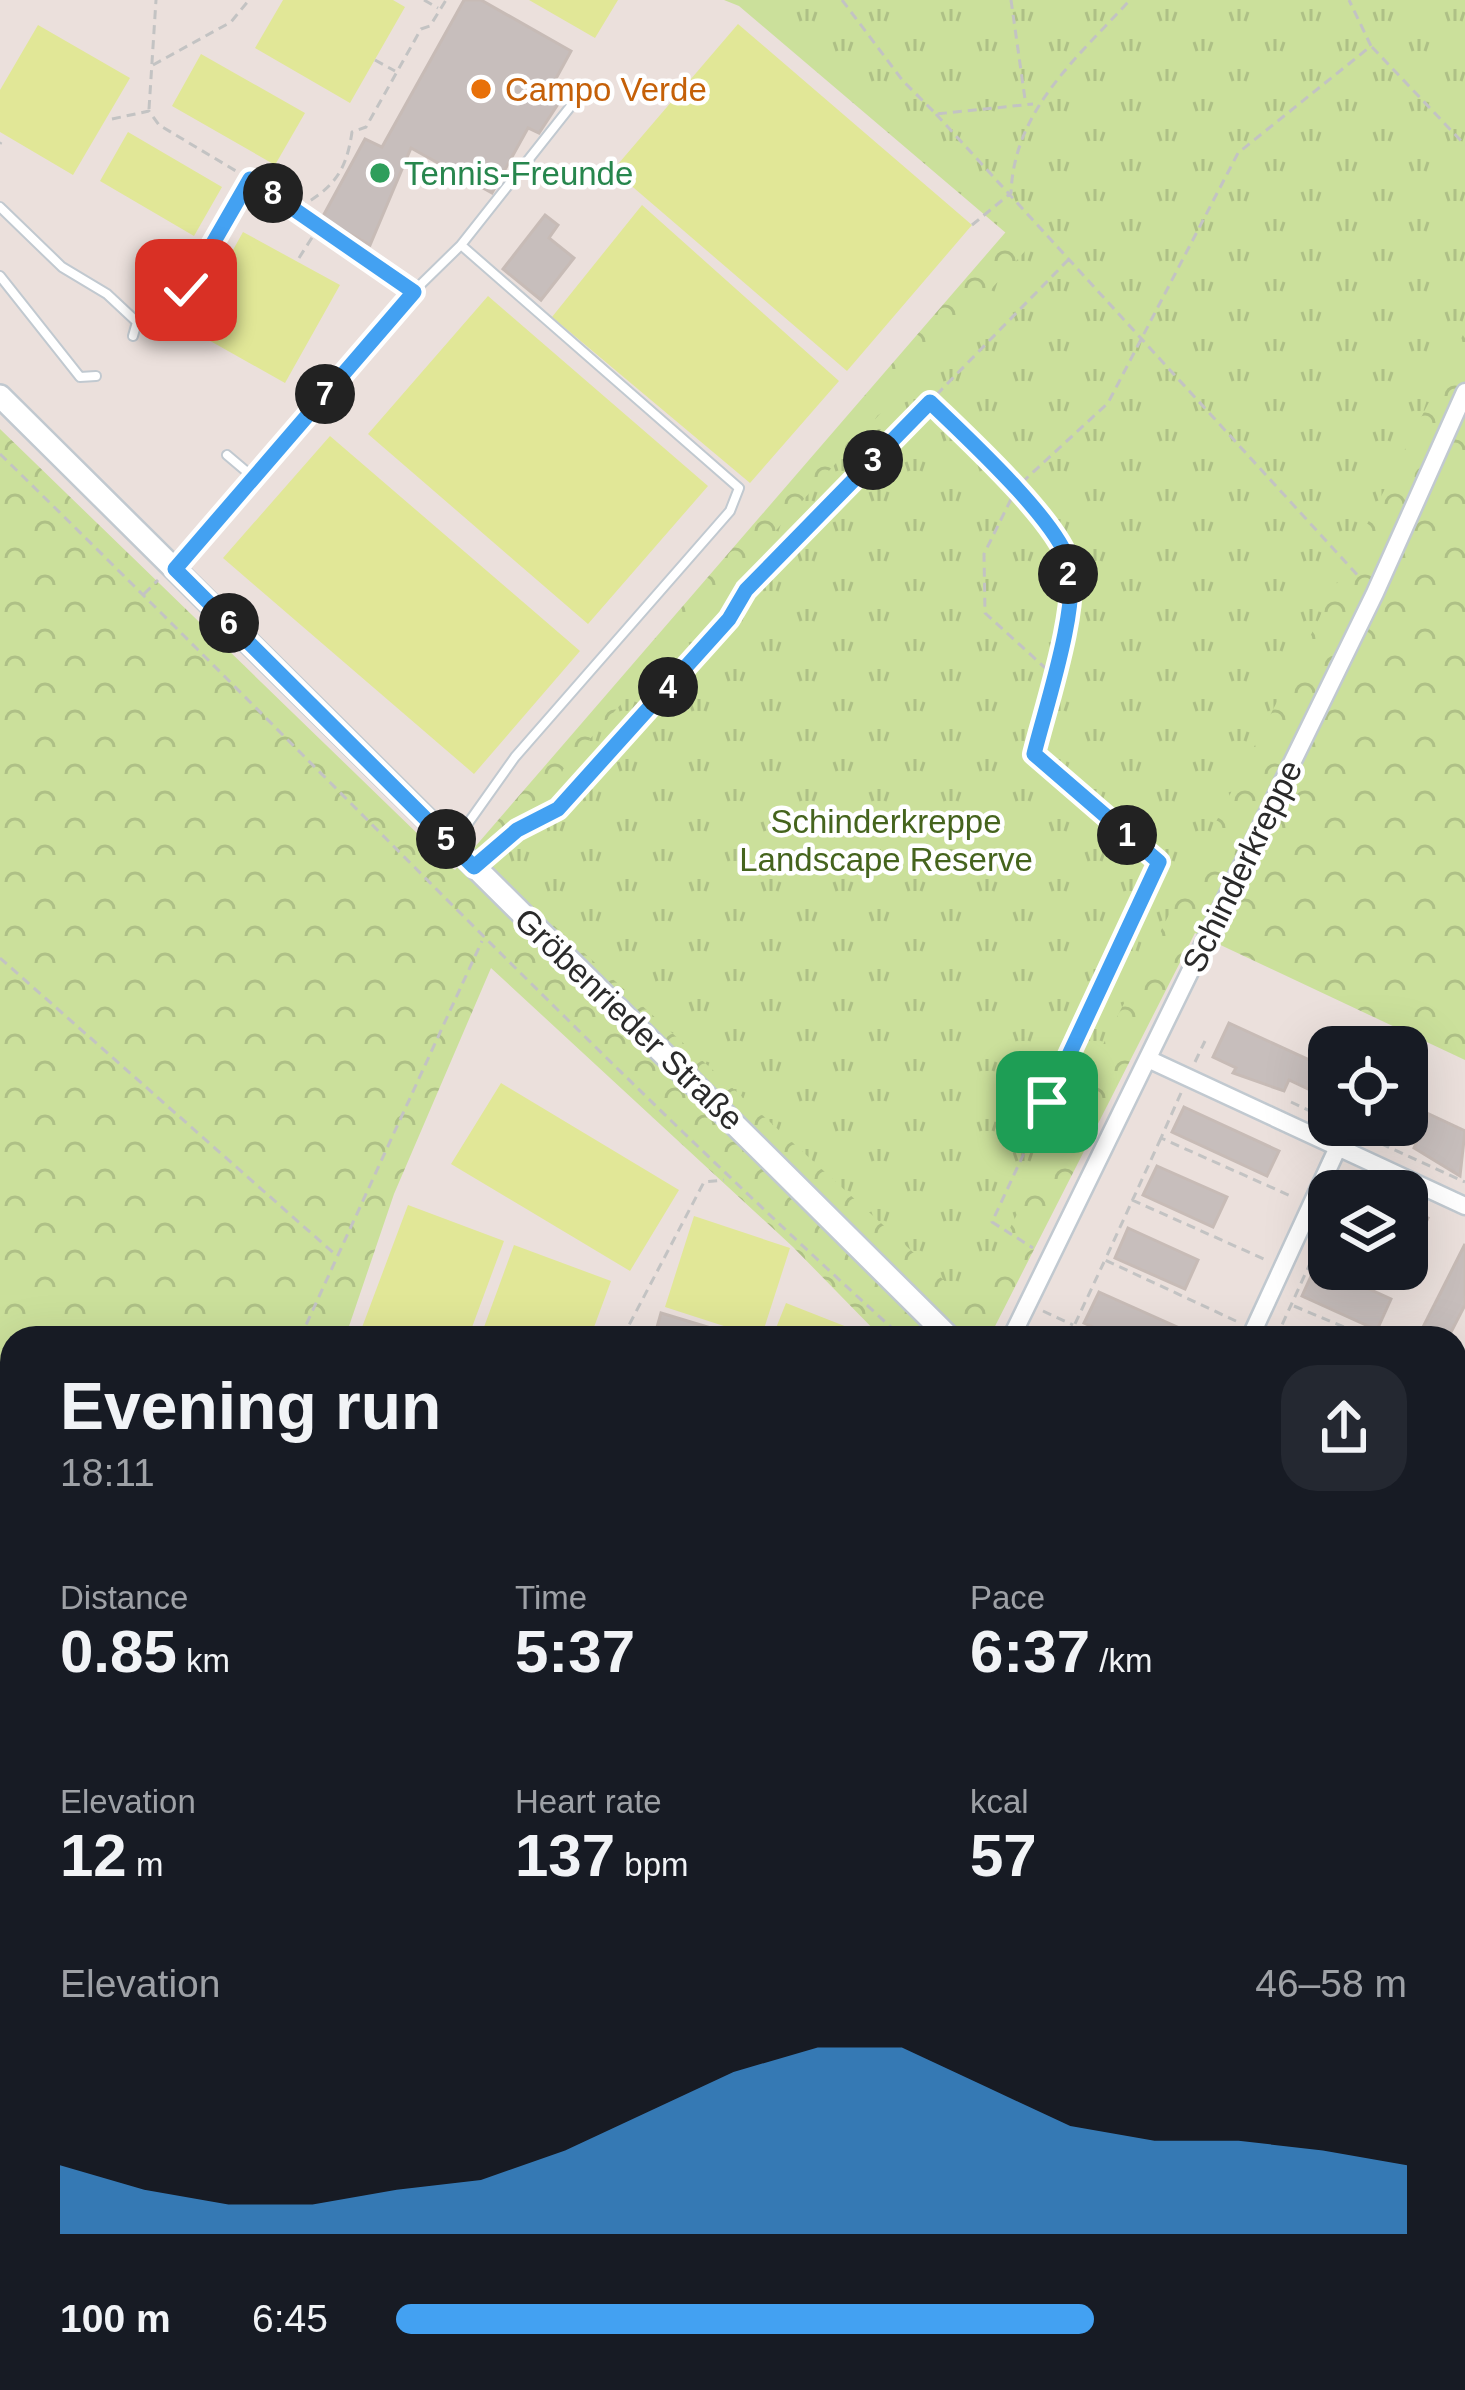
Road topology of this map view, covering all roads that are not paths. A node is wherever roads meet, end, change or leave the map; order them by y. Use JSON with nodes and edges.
{"nodes":[{"id":1,"x":578,"y":97,"type":"dead end"},
{"id":2,"x":0,"y":207,"type":"edge"},
{"id":3,"x":461,"y":245,"type":"junction"},
{"id":4,"x":0,"y":276,"type":"edge"},
{"id":5,"x":134,"y":336,"type":"dead end"},
{"id":6,"x":96,"y":376,"type":"dead end"},
{"id":7,"x":1465,"y":392,"type":"edge"},
{"id":8,"x":0,"y":396,"type":"edge"},
{"id":9,"x":226,"y":454,"type":"dead end"},
{"id":10,"x":253,"y":477,"type":"junction"},
{"id":11,"x":175,"y":569,"type":"junction"},
{"id":12,"x":453,"y":846,"type":"junction"},
{"id":13,"x":1148,"y":1059,"type":"junction"},
{"id":14,"x":1338,"y":1147,"type":"junction"},
{"id":15,"x":1465,"y":1206,"type":"edge"},
{"id":16,"x":1046,"y":1266,"type":"junction"},
{"id":17,"x":1060,"y":1283,"type":"dead end"},
{"id":18,"x":938,"y":1326,"type":"edge"},
{"id":19,"x":1021,"y":1326,"type":"edge"},
{"id":20,"x":1256,"y":1326,"type":"edge"}],
"edges":[{"from":1,"to":3,"type":"lane"},
{"from":2,"to":5,"type":"lane"},
{"from":3,"to":10,"type":"lane"},
{"from":3,"to":12,"type":"lane"},
{"from":4,"to":6,"type":"lane"},
{"from":7,"to":13,"type":"street","name":"Schinderkreppe"},
{"from":8,"to":11,"type":"street","name":"Gröbenrieder Straße"},
{"from":9,"to":10,"type":"lane"},
{"from":10,"to":11,"type":"lane"},
{"from":11,"to":12,"type":"street","name":"Gröbenrieder Straße"},
{"from":12,"to":18,"type":"street","name":"Gröbenrieder Straße"},
{"from":13,"to":14,"type":"street"},
{"from":13,"to":16,"type":"street","name":"Schinderkreppe"},
{"from":14,"to":15,"type":"street"},
{"from":14,"to":20,"type":"street"},
{"from":16,"to":17,"type":"lane"},
{"from":16,"to":19,"type":"street","name":"Schinderkreppe"}]}
